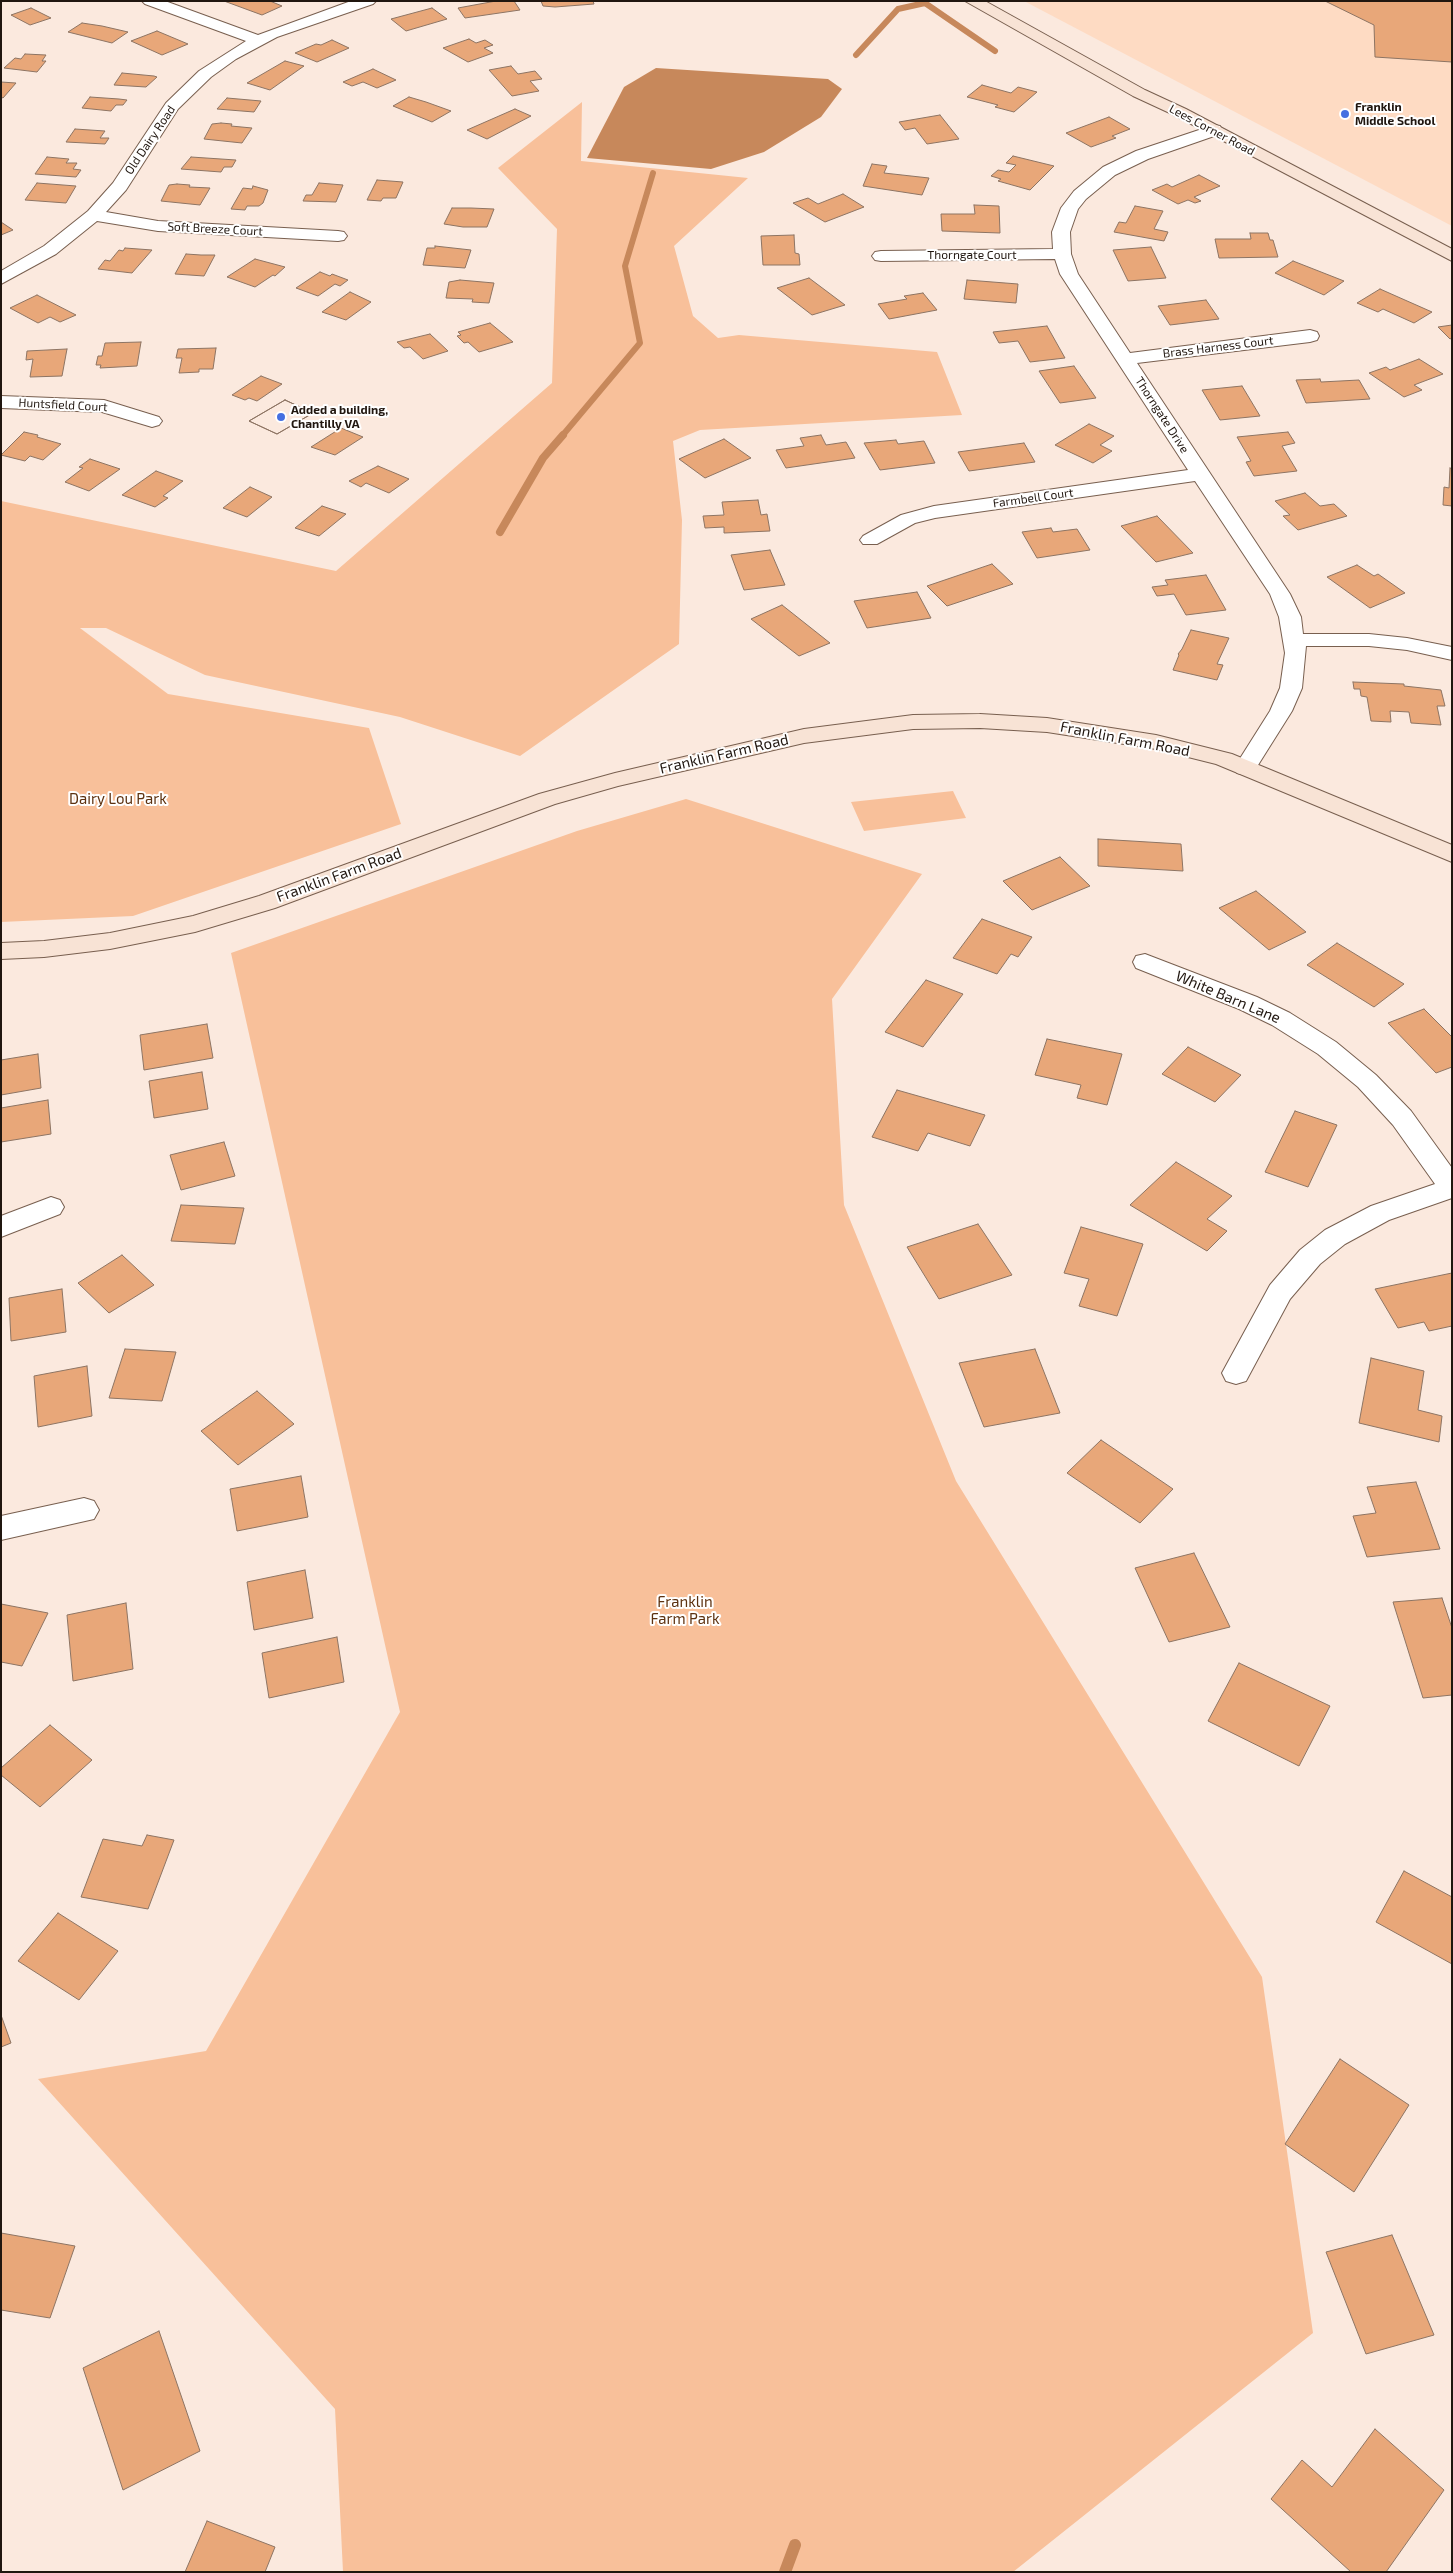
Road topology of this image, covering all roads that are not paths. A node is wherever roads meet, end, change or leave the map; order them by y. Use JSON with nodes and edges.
{"nodes":[{"id":1,"x":150,"y":1,"type":"edge"},
{"id":2,"x":368,"y":1,"type":"edge"},
{"id":3,"x":974,"y":1,"type":"edge"},
{"id":4,"x":258,"y":40,"type":"junction"},
{"id":5,"x":1214,"y":130,"type":"junction"},
{"id":6,"x":94,"y":215,"type":"junction"},
{"id":7,"x":338,"y":236,"type":"dead end"},
{"id":8,"x":1062,"y":254,"type":"junction"},
{"id":9,"x":881,"y":256,"type":"dead end"},
{"id":10,"x":1452,"y":256,"type":"edge"},
{"id":11,"x":1,"y":278,"type":"edge"},
{"id":12,"x":1310,"y":336,"type":"dead end"},
{"id":13,"x":1126,"y":359,"type":"junction"},
{"id":14,"x":1,"y":402,"type":"edge"},
{"id":15,"x":152,"y":421,"type":"dead end"},
{"id":16,"x":1201,"y":474,"type":"junction"},
{"id":17,"x":870,"y":540,"type":"dead end"},
{"id":18,"x":1296,"y":640,"type":"junction"},
{"id":19,"x":1452,"y":654,"type":"edge"},
{"id":20,"x":1245,"y":768,"type":"junction"},
{"id":21,"x":1452,"y":854,"type":"edge"},
{"id":22,"x":1,"y":951,"type":"edge"},
{"id":23,"x":1145,"y":962,"type":"dead end"},
{"id":24,"x":1452,"y":1188,"type":"edge"},
{"id":25,"x":51,"y":1207,"type":"dead end"},
{"id":26,"x":1,"y":1228,"type":"edge"},
{"id":27,"x":1236,"y":1373,"type":"dead end"},
{"id":28,"x":84,"y":1510,"type":"dead end"},
{"id":29,"x":1,"y":1528,"type":"edge"}],
"edges":[{"from":1,"to":4,"type":"street"},
{"from":2,"to":4,"type":"street","name":"Old Dairy Road"},
{"from":3,"to":5,"type":"main road","name":"Lees Corner Road"},
{"from":4,"to":6,"type":"street","name":"Old Dairy Road"},
{"from":5,"to":8,"type":"street","name":"Thorngate Drive"},
{"from":5,"to":10,"type":"main road","name":"Lees Corner Road"},
{"from":6,"to":7,"type":"street","name":"Soft Breeze Court"},
{"from":6,"to":11,"type":"street","name":"Old Dairy Road"},
{"from":8,"to":9,"type":"street","name":"Thorngate Court"},
{"from":8,"to":13,"type":"street","name":"Thorngate Drive"},
{"from":12,"to":13,"type":"street","name":"Brass Harness Court"},
{"from":13,"to":16,"type":"street","name":"Thorngate Drive"},
{"from":14,"to":15,"type":"street","name":"Huntsfield Court"},
{"from":16,"to":17,"type":"street","name":"Farmbell Court"},
{"from":16,"to":18,"type":"street","name":"Thorngate Drive"},
{"from":18,"to":19,"type":"street"},
{"from":18,"to":20,"type":"street","name":"Thorngate Drive"},
{"from":20,"to":21,"type":"main road","name":"Franklin Farm Road"},
{"from":20,"to":22,"type":"main road","name":"Franklin Farm Road"},
{"from":23,"to":24,"type":"street","name":"White Barn Lane"},
{"from":24,"to":27,"type":"street"},
{"from":25,"to":26,"type":"street"},
{"from":28,"to":29,"type":"street"}]}
